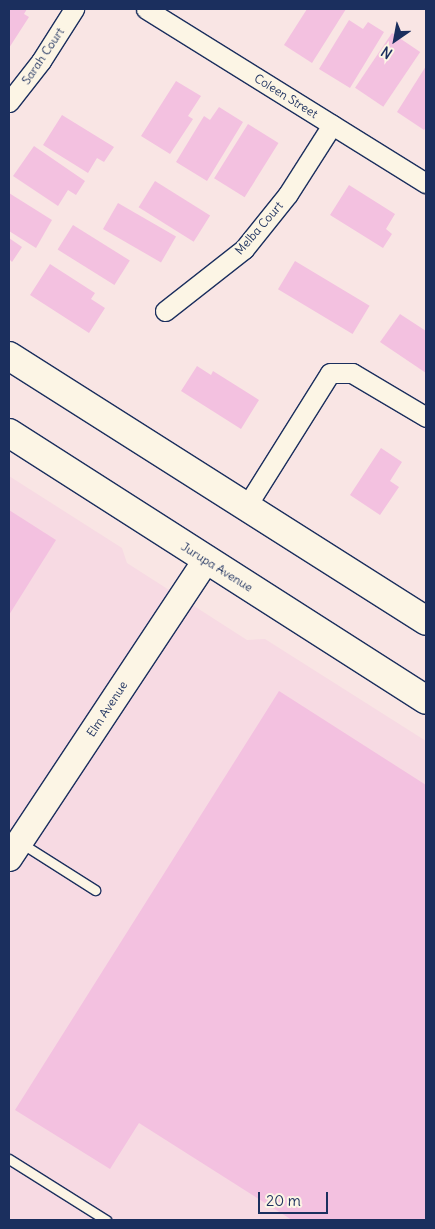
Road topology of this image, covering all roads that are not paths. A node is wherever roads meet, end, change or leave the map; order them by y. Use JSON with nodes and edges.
{"nodes":[{"id":1,"x":74,"y":9,"type":"edge"},
{"id":2,"x":146,"y":9,"type":"edge"},
{"id":3,"x":9,"y":102,"type":"edge"},
{"id":4,"x":332,"y":125,"type":"junction"},
{"id":5,"x":426,"y":182,"type":"edge"},
{"id":6,"x":165,"y":312,"type":"dead end"},
{"id":7,"x":9,"y":356,"type":"edge"},
{"id":8,"x":426,"y":418,"type":"edge"},
{"id":9,"x":9,"y":434,"type":"edge"},
{"id":10,"x":246,"y":507,"type":"junction"},
{"id":11,"x":206,"y":560,"type":"junction"},
{"id":12,"x":426,"y":620,"type":"edge"},
{"id":13,"x":426,"y":700,"type":"edge"},
{"id":14,"x":12,"y":845,"type":"edge"},
{"id":15,"x":95,"y":890,"type":"dead end"},
{"id":16,"x":9,"y":1159,"type":"edge"},
{"id":17,"x":106,"y":1220,"type":"edge"}],
"edges":[{"from":1,"to":3,"type":"street","name":"Sarah Court"},
{"from":2,"to":4,"type":"street","name":"Coleen Street"},
{"from":4,"to":5,"type":"street","name":"Coleen Street"},
{"from":4,"to":6,"type":"street","name":"Melba Court"},
{"from":7,"to":10,"type":"main road"},
{"from":8,"to":10,"type":"street"},
{"from":9,"to":11,"type":"main road","name":"Jurupa Avenue"},
{"from":10,"to":12,"type":"main road"},
{"from":11,"to":13,"type":"main road","name":"Jurupa Avenue"},
{"from":11,"to":14,"type":"street","name":"Elm Avenue"},
{"from":14,"to":15,"type":"lane"},
{"from":16,"to":17,"type":"lane"}]}
